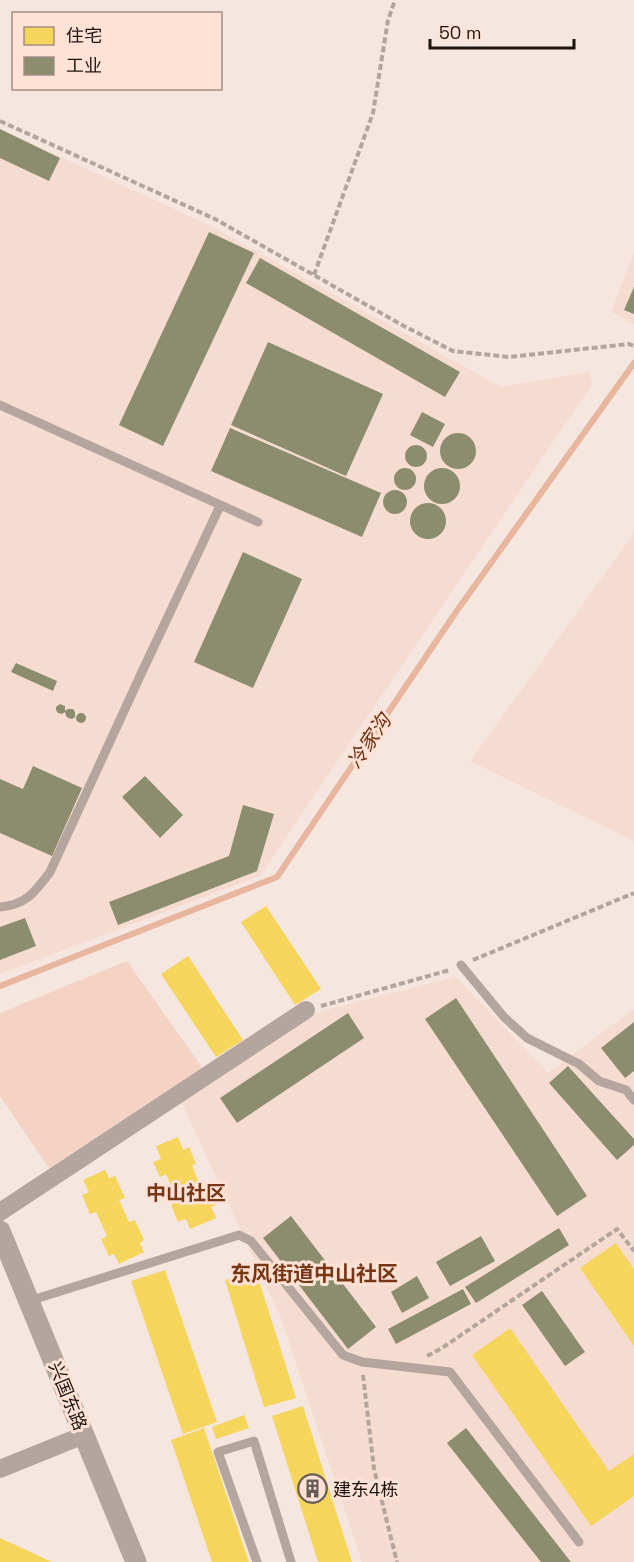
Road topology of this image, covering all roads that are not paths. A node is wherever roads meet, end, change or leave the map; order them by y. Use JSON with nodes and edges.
{"nodes":[{"id":1,"x":0,"y":405,"type":"edge"},
{"id":2,"x":220,"y":506,"type":"junction"},
{"id":3,"x":258,"y":522,"type":"dead end"},
{"id":4,"x":0,"y":907,"type":"edge"},
{"id":5,"x":461,"y":965,"type":"dead end"},
{"id":6,"x":306,"y":1010,"type":"dead end"},
{"id":7,"x":634,"y":1100,"type":"edge"},
{"id":8,"x":0,"y":1212,"type":"edge"},
{"id":9,"x":0,"y":1231,"type":"edge"},
{"id":10,"x":29,"y":1301,"type":"junction"},
{"id":11,"x":84,"y":1435,"type":"junction"},
{"id":12,"x":0,"y":1469,"type":"edge"},
{"id":13,"x":579,"y":1542,"type":"dead end"},
{"id":14,"x":136,"y":1562,"type":"edge"},
{"id":15,"x":257,"y":1562,"type":"edge"},
{"id":16,"x":291,"y":1562,"type":"edge"}],
"edges":[{"from":1,"to":2,"type":"lane"},
{"from":2,"to":3,"type":"lane"},
{"from":2,"to":4,"type":"lane"},
{"from":5,"to":7,"type":"lane"},
{"from":6,"to":8,"type":"street"},
{"from":9,"to":10,"type":"street","name":"兴国东路"},
{"from":10,"to":11,"type":"street","name":"兴国东路"},
{"from":10,"to":13,"type":"lane"},
{"from":11,"to":12,"type":"street"},
{"from":11,"to":14,"type":"street","name":"兴国东路"},
{"from":15,"to":16,"type":"lane"}]}
